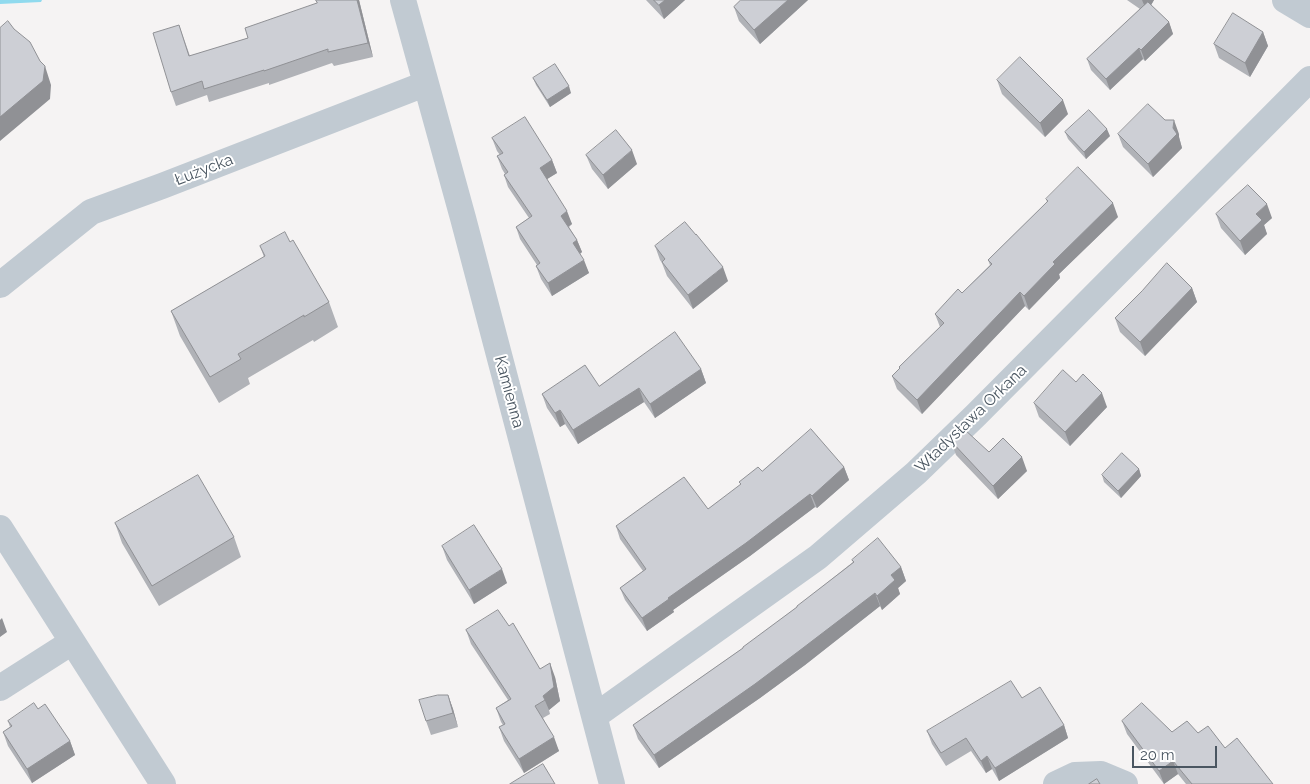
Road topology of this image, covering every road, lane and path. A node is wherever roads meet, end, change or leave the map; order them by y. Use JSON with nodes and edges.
{"nodes":[{"id":1,"x":403,"y":0,"type":"edge"},
{"id":2,"x":1285,"y":0,"type":"edge"},
{"id":3,"x":1310,"y":15,"type":"edge"},
{"id":4,"x":1310,"y":79,"type":"edge"},
{"id":5,"x":426,"y":84,"type":"junction"},
{"id":6,"x":0,"y":285,"type":"edge"},
{"id":7,"x":0,"y":528,"type":"edge"},
{"id":8,"x":72,"y":642,"type":"junction"},
{"id":9,"x":0,"y":688,"type":"edge"},
{"id":10,"x":594,"y":716,"type":"junction"},
{"id":11,"x":163,"y":784,"type":"edge"},
{"id":12,"x":612,"y":784,"type":"edge"},
{"id":13,"x":1056,"y":784,"type":"edge"},
{"id":14,"x":1126,"y":784,"type":"edge"}],
"edges":[{"from":1,"to":5,"type":"street","name":"Kamienna"},
{"from":2,"to":3,"type":"street"},
{"from":4,"to":10,"type":"street","name":"Władysława Orkana"},
{"from":5,"to":6,"type":"street","name":"Łużycka"},
{"from":5,"to":10,"type":"street","name":"Kamienna"},
{"from":7,"to":8,"type":"street"},
{"from":8,"to":9,"type":"street"},
{"from":8,"to":11,"type":"street"},
{"from":10,"to":12,"type":"street","name":"Kamienna"},
{"from":13,"to":14,"type":"street"}]}
